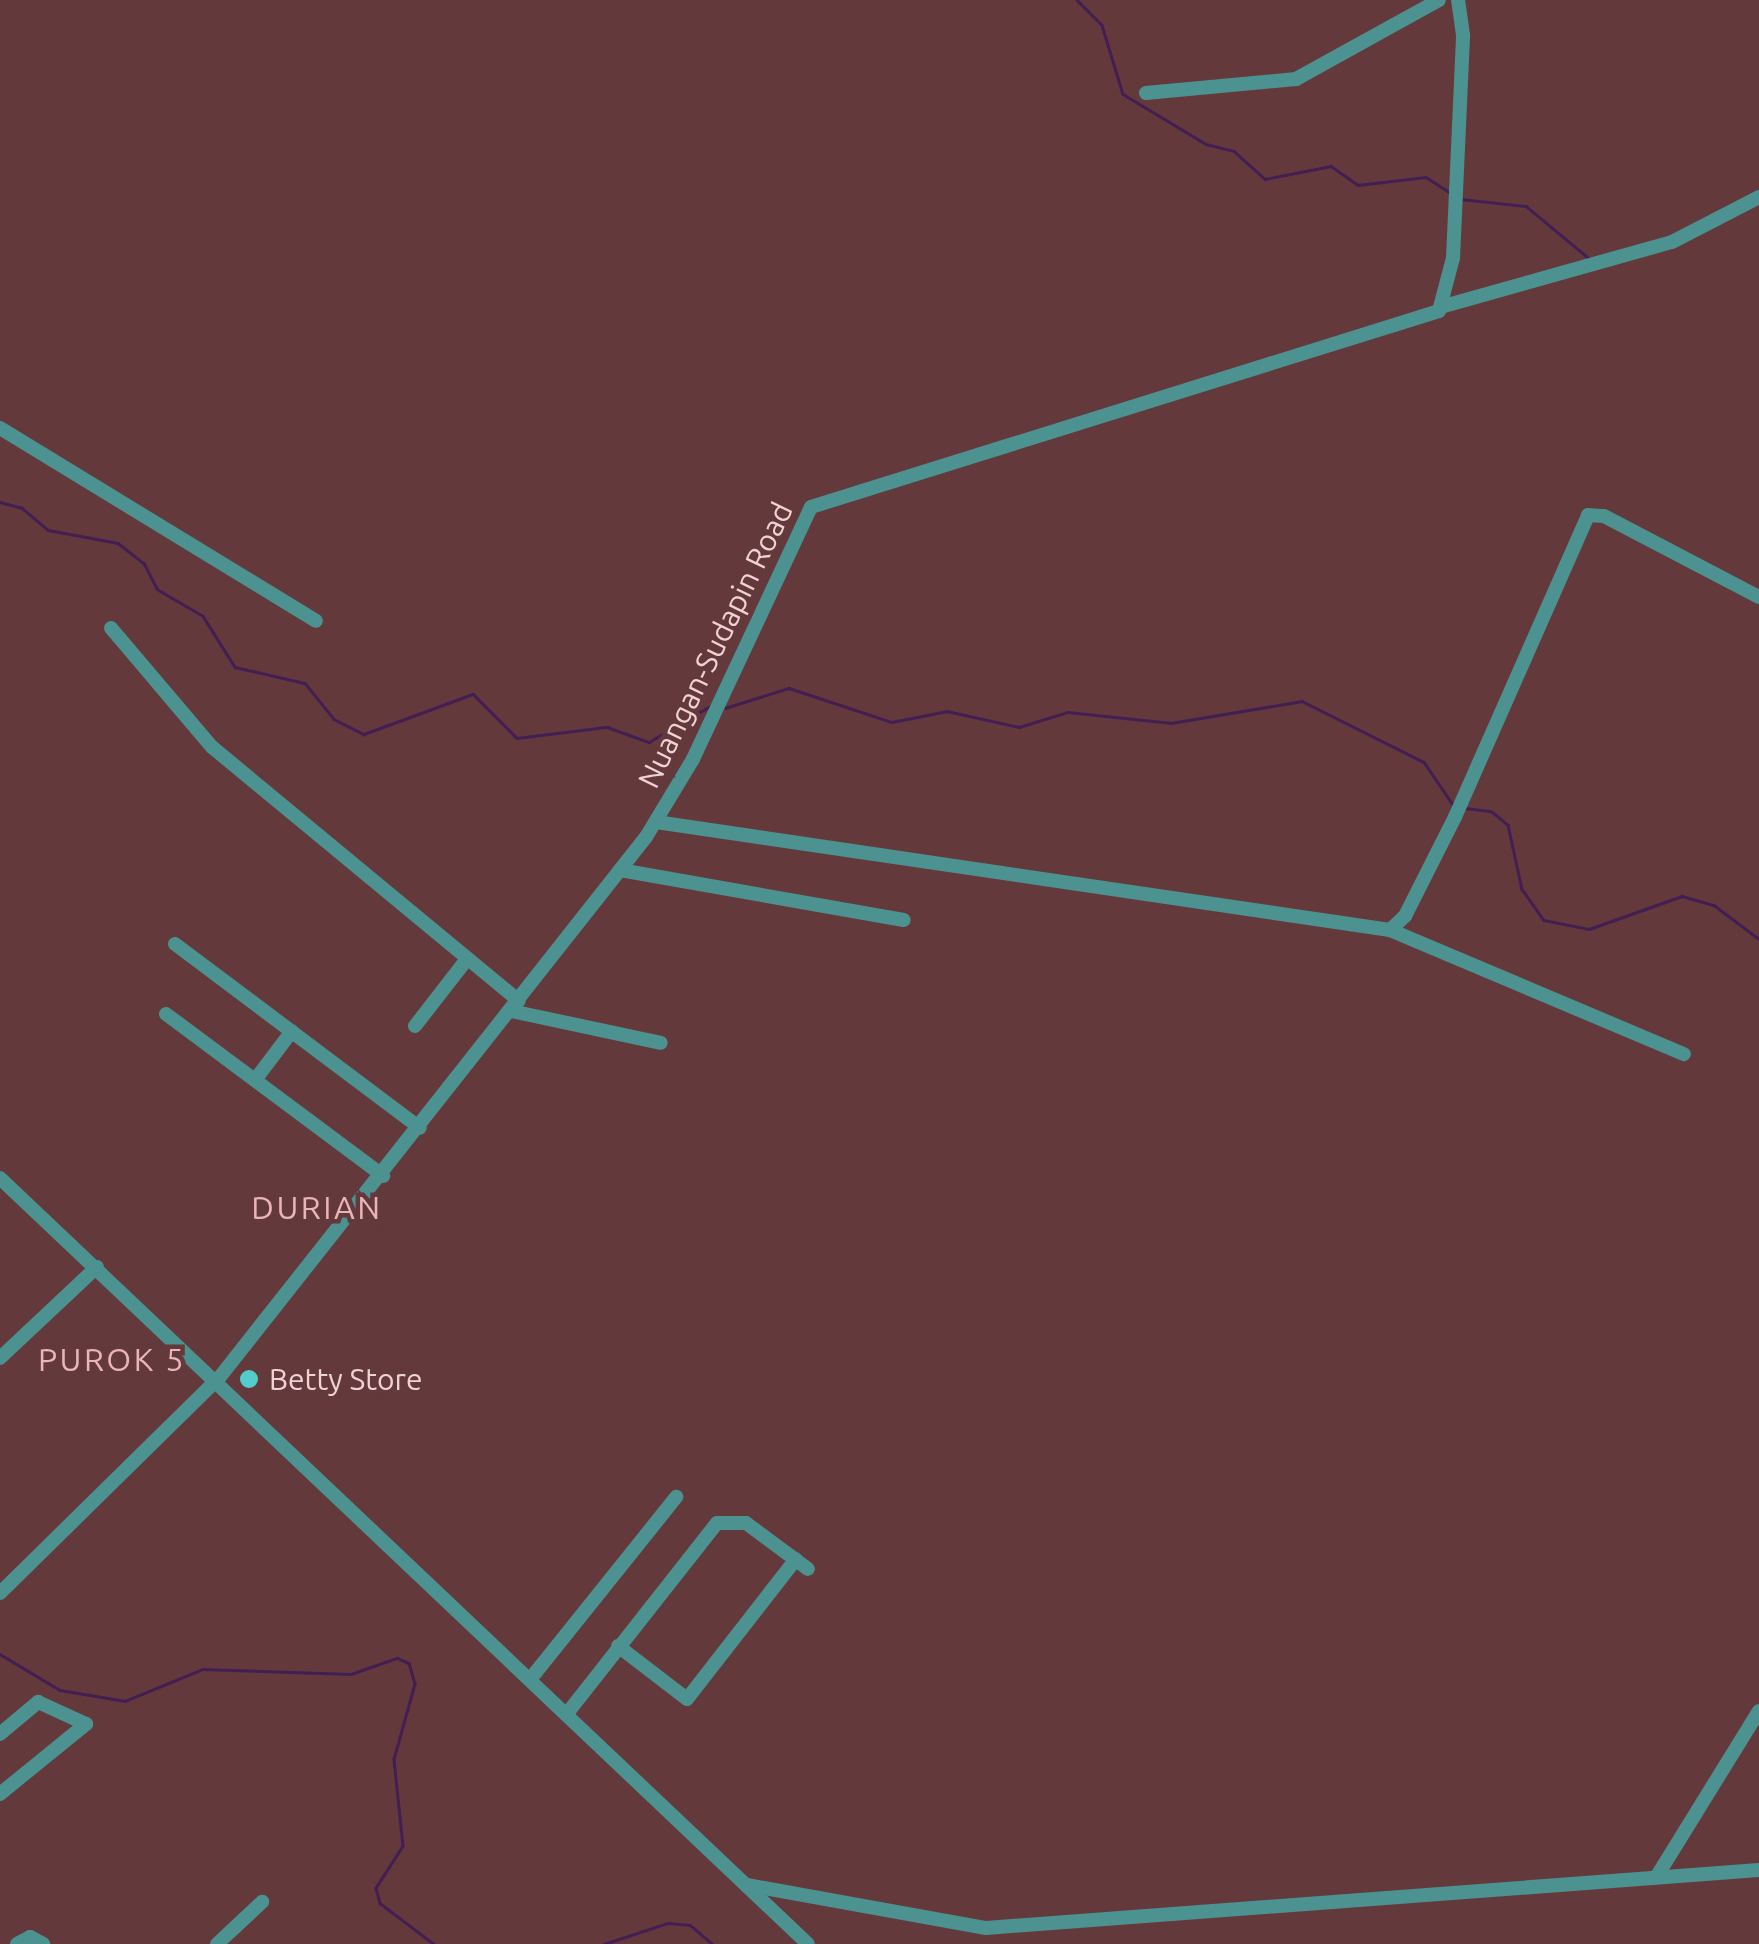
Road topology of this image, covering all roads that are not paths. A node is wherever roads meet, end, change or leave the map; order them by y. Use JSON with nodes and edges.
{"nodes":[{"id":1,"x":1439,"y":0,"type":"edge"},
{"id":2,"x":1458,"y":0,"type":"edge"},
{"id":3,"x":1146,"y":92,"type":"dead end"},
{"id":4,"x":1759,"y":196,"type":"edge"},
{"id":5,"x":1444,"y":306,"type":"junction"},
{"id":6,"x":0,"y":428,"type":"edge"},
{"id":7,"x":1759,"y":597,"type":"edge"},
{"id":8,"x":316,"y":621,"type":"dead end"},
{"id":9,"x":110,"y":628,"type":"dead end"},
{"id":10,"x":656,"y":822,"type":"junction"},
{"id":11,"x":620,"y":870,"type":"junction"},
{"id":12,"x":904,"y":920,"type":"dead end"},
{"id":13,"x":1390,"y":930,"type":"junction"},
{"id":14,"x":175,"y":944,"type":"dead end"},
{"id":15,"x":467,"y":959,"type":"junction"},
{"id":16,"x":515,"y":1006,"type":"junction"},
{"id":17,"x":166,"y":1014,"type":"dead end"},
{"id":18,"x":415,"y":1026,"type":"dead end"},
{"id":19,"x":292,"y":1032,"type":"junction"},
{"id":20,"x":661,"y":1043,"type":"dead end"},
{"id":21,"x":1684,"y":1054,"type":"dead end"},
{"id":22,"x":255,"y":1080,"type":"junction"},
{"id":23,"x":420,"y":1128,"type":"junction"},
{"id":24,"x":383,"y":1176,"type":"junction"},
{"id":25,"x":0,"y":1178,"type":"edge"},
{"id":26,"x":97,"y":1267,"type":"junction"},
{"id":27,"x":0,"y":1358,"type":"edge"},
{"id":28,"x":219,"y":1378,"type":"junction"},
{"id":29,"x":676,"y":1497,"type":"dead end"},
{"id":30,"x":0,"y":1594,"type":"edge"},
{"id":31,"x":618,"y":1646,"type":"junction"},
{"id":32,"x":532,"y":1677,"type":"junction"},
{"id":33,"x":1759,"y":1711,"type":"edge"},
{"id":34,"x":568,"y":1712,"type":"junction"},
{"id":35,"x":0,"y":1734,"type":"edge"},
{"id":36,"x":0,"y":1794,"type":"edge"},
{"id":37,"x":1759,"y":1870,"type":"edge"},
{"id":38,"x":1657,"y":1876,"type":"junction"},
{"id":39,"x":746,"y":1884,"type":"junction"},
{"id":40,"x":262,"y":1902,"type":"dead end"},
{"id":41,"x":16,"y":1944,"type":"edge"},
{"id":42,"x":43,"y":1944,"type":"edge"},
{"id":43,"x":216,"y":1944,"type":"edge"},
{"id":44,"x":808,"y":1944,"type":"edge"}],
"edges":[{"from":1,"to":3,"type":"street"},
{"from":2,"to":5,"type":"street"},
{"from":4,"to":5,"type":"street","name":"Nuangan-Sudapin Road"},
{"from":5,"to":10,"type":"street","name":"Nuangan-Sudapin Road"},
{"from":6,"to":8,"type":"street"},
{"from":7,"to":13,"type":"street"},
{"from":9,"to":15,"type":"street"},
{"from":10,"to":11,"type":"street","name":"Nuangan-Sudapin Road"},
{"from":10,"to":13,"type":"street"},
{"from":11,"to":12,"type":"street"},
{"from":11,"to":16,"type":"street","name":"Nuangan-Sudapin Road"},
{"from":13,"to":21,"type":"street"},
{"from":14,"to":19,"type":"street"},
{"from":15,"to":16,"type":"street"},
{"from":15,"to":18,"type":"street"},
{"from":16,"to":20,"type":"street"},
{"from":16,"to":23,"type":"street","name":"Nuangan-Sudapin Road"},
{"from":17,"to":22,"type":"street"},
{"from":19,"to":22,"type":"street"},
{"from":19,"to":23,"type":"street"},
{"from":22,"to":24,"type":"street"},
{"from":23,"to":24,"type":"street","name":"Nuangan-Sudapin Road"},
{"from":24,"to":28,"type":"street","name":"Nuangan-Sudapin Road"},
{"from":25,"to":26,"type":"street"},
{"from":26,"to":27,"type":"street"},
{"from":26,"to":28,"type":"street"},
{"from":28,"to":30,"type":"street","name":"Nuangan-Sudapin Road"},
{"from":28,"to":32,"type":"street"},
{"from":29,"to":32,"type":"street"},
{"from":31,"to":31,"type":"street"},
{"from":31,"to":34,"type":"street"},
{"from":32,"to":34,"type":"street"},
{"from":33,"to":38,"type":"street"},
{"from":34,"to":39,"type":"street"},
{"from":35,"to":36,"type":"street"},
{"from":37,"to":38,"type":"street"},
{"from":38,"to":39,"type":"street"},
{"from":39,"to":44,"type":"street"},
{"from":40,"to":43,"type":"street"},
{"from":41,"to":42,"type":"street"}]}
